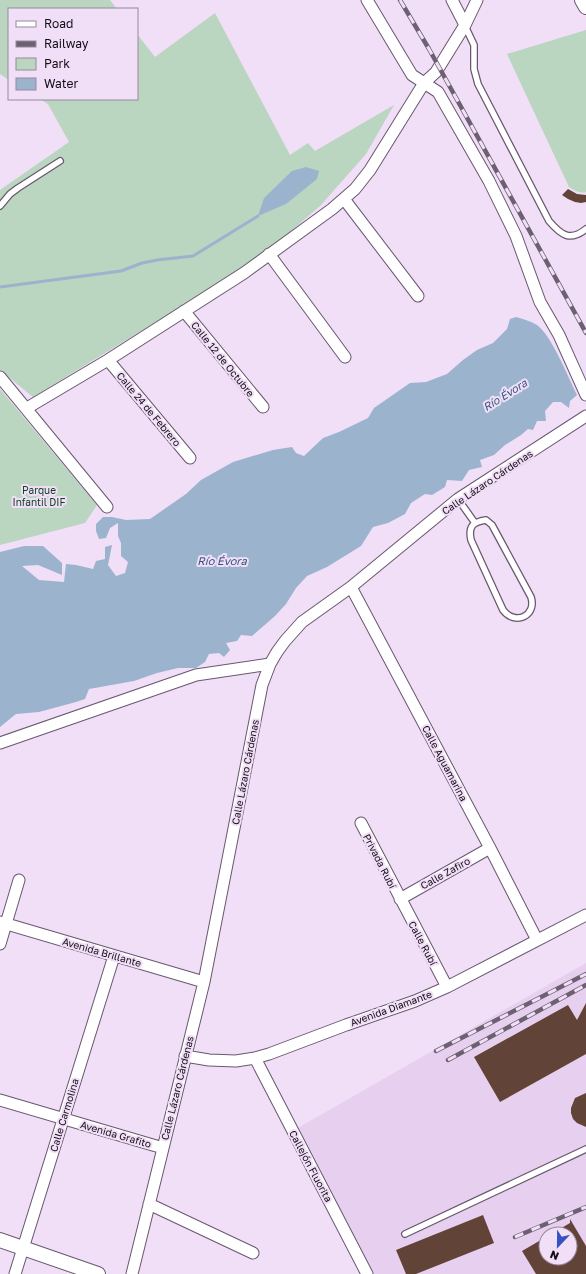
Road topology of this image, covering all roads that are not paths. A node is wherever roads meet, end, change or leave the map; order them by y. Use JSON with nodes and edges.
{"nodes":[{"id":1,"x":367,"y":0,"type":"edge"},
{"id":2,"x":452,"y":0,"type":"edge"},
{"id":3,"x":477,"y":0,"type":"edge"},
{"id":4,"x":582,"y":0,"type":"edge"},
{"id":5,"x":586,"y":7,"type":"edge"},
{"id":6,"x":465,"y":25,"type":"junction"},
{"id":7,"x":424,"y":83,"type":"junction"},
{"id":8,"x":60,"y":160,"type":"dead end"},
{"id":9,"x":344,"y":198,"type":"junction"},
{"id":10,"x":0,"y":206,"type":"edge"},
{"id":11,"x":586,"y":229,"type":"edge"},
{"id":12,"x":269,"y":254,"type":"junction"},
{"id":13,"x":418,"y":296,"type":"dead end"},
{"id":14,"x":184,"y":311,"type":"junction"},
{"id":15,"x":345,"y":357,"type":"dead end"},
{"id":16,"x":108,"y":360,"type":"junction"},
{"id":17,"x":0,"y":376,"type":"edge"},
{"id":18,"x":586,"y":395,"type":"edge"},
{"id":19,"x":26,"y":408,"type":"junction"},
{"id":20,"x":263,"y":408,"type":"dead end"},
{"id":21,"x":586,"y":416,"type":"edge"},
{"id":22,"x":190,"y":458,"type":"dead end"},
{"id":23,"x":458,"y":499,"type":"junction"},
{"id":24,"x":107,"y":507,"type":"dead end"},
{"id":25,"x":475,"y":523,"type":"junction"},
{"id":26,"x":351,"y":587,"type":"junction"},
{"id":27,"x":270,"y":664,"type":"junction"},
{"id":28,"x":0,"y":743,"type":"edge"},
{"id":29,"x":361,"y":823,"type":"dead end"},
{"id":30,"x":490,"y":848,"type":"junction"},
{"id":31,"x":19,"y":880,"type":"dead end"},
{"id":32,"x":400,"y":899,"type":"junction"},
{"id":33,"x":586,"y":915,"type":"edge"},
{"id":34,"x":3,"y":923,"type":"edge"},
{"id":35,"x":537,"y":940,"type":"junction"},
{"id":36,"x":0,"y":944,"type":"edge"},
{"id":37,"x":114,"y":956,"type":"junction"},
{"id":38,"x":204,"y":982,"type":"junction"},
{"id":39,"x":447,"y":987,"type":"junction"},
{"id":40,"x":185,"y":1056,"type":"junction"},
{"id":41,"x":255,"y":1058,"type":"junction"},
{"id":42,"x":0,"y":1100,"type":"edge"},
{"id":43,"x":63,"y":1118,"type":"junction"},
{"id":44,"x":163,"y":1148,"type":"junction"},
{"id":45,"x":586,"y":1149,"type":"edge"},
{"id":46,"x":149,"y":1204,"type":"junction"},
{"id":47,"x":405,"y":1234,"type":"dead end"},
{"id":48,"x":0,"y":1240,"type":"edge"},
{"id":49,"x":23,"y":1248,"type":"junction"},
{"id":50,"x":253,"y":1253,"type":"dead end"},
{"id":51,"x":15,"y":1274,"type":"edge"},
{"id":52,"x":98,"y":1274,"type":"edge"},
{"id":53,"x":132,"y":1274,"type":"edge"},
{"id":54,"x":367,"y":1274,"type":"edge"}],
"edges":[{"from":1,"to":7,"type":"street"},
{"from":2,"to":6,"type":"street"},
{"from":3,"to":6,"type":"street"},
{"from":4,"to":5,"type":"street"},
{"from":6,"to":7,"type":"street"},
{"from":6,"to":11,"type":"lane"},
{"from":7,"to":9,"type":"street"},
{"from":7,"to":18,"type":"street"},
{"from":8,"to":10,"type":"lane"},
{"from":9,"to":12,"type":"street"},
{"from":9,"to":13,"type":"street"},
{"from":12,"to":14,"type":"street"},
{"from":12,"to":15,"type":"street"},
{"from":14,"to":16,"type":"street"},
{"from":14,"to":20,"type":"street","name":"Calle 12 de Octubre"},
{"from":16,"to":19,"type":"street"},
{"from":16,"to":22,"type":"street","name":"Calle 24 de Febrero"},
{"from":17,"to":19,"type":"street"},
{"from":19,"to":24,"type":"street"},
{"from":21,"to":23,"type":"street","name":"Calle Lázaro Cárdenas"},
{"from":23,"to":25,"type":"lane"},
{"from":23,"to":26,"type":"street","name":"Calle Lázaro Cárdenas"},
{"from":25,"to":25,"type":"lane"},
{"from":26,"to":27,"type":"street","name":"Calle Lázaro Cárdenas"},
{"from":26,"to":30,"type":"street","name":"Calle Aguamarina"},
{"from":27,"to":28,"type":"street"},
{"from":27,"to":38,"type":"street","name":"Calle Lázaro Cárdenas"},
{"from":29,"to":32,"type":"street","name":"Privada Rubí"},
{"from":30,"to":32,"type":"street","name":"Calle Zafiro"},
{"from":30,"to":35,"type":"street","name":"Calle Aguamarina"},
{"from":31,"to":34,"type":"street"},
{"from":32,"to":39,"type":"street","name":"Calle Rubí"},
{"from":33,"to":35,"type":"street","name":"Avenida Diamante"},
{"from":34,"to":36,"type":"street"},
{"from":34,"to":37,"type":"street","name":"Avenida Brillante"},
{"from":35,"to":39,"type":"street","name":"Avenida Diamante"},
{"from":37,"to":38,"type":"street","name":"Avenida Brillante"},
{"from":37,"to":43,"type":"street","name":"Calle Carmolina"},
{"from":38,"to":40,"type":"street","name":"Calle Lázaro Cárdenas"},
{"from":39,"to":41,"type":"street","name":"Avenida Diamante"},
{"from":40,"to":41,"type":"street","name":"Avenida Diamante"},
{"from":40,"to":44,"type":"street","name":"Calle Lázaro Cárdenas"},
{"from":41,"to":54,"type":"street","name":"Callejón Fluorita"},
{"from":42,"to":43,"type":"street","name":"Avenida Grafito"},
{"from":43,"to":44,"type":"street","name":"Avenida Grafito"},
{"from":43,"to":49,"type":"street","name":"Calle Carmolina"},
{"from":44,"to":46,"type":"street","name":"Calle Lázaro Cárdenas"},
{"from":45,"to":47,"type":"lane"},
{"from":46,"to":50,"type":"street"},
{"from":46,"to":53,"type":"street","name":"Calle Lázaro Cárdenas"},
{"from":48,"to":49,"type":"street"},
{"from":49,"to":51,"type":"street","name":"Calle Carmolina"},
{"from":49,"to":52,"type":"street"}]}
